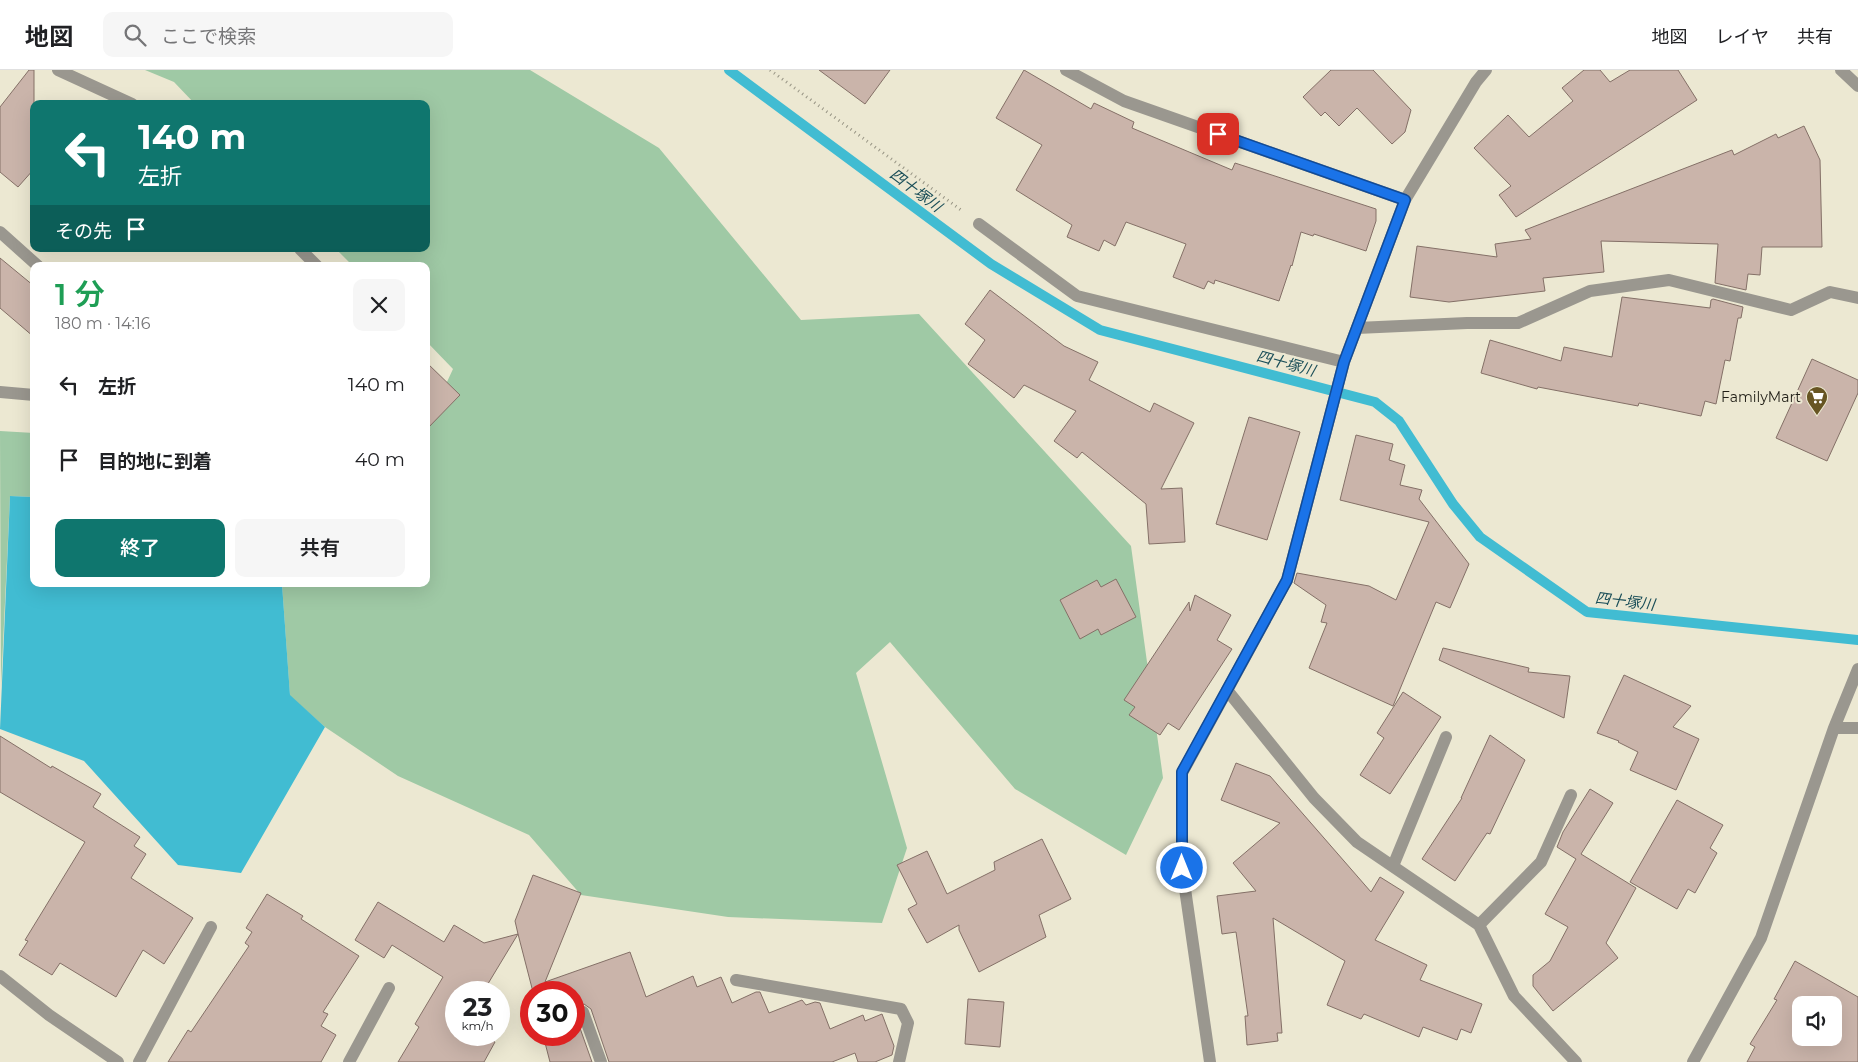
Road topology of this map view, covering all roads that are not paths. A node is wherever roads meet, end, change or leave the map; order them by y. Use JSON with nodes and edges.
{"nodes":[{"id":1,"x":58,"y":70,"type":"edge"},
{"id":2,"x":1066,"y":70,"type":"edge"},
{"id":3,"x":1486,"y":70,"type":"edge"},
{"id":4,"x":1841,"y":70,"type":"edge"},
{"id":5,"x":1858,"y":86,"type":"edge"},
{"id":6,"x":123,"y":100,"type":"edge"},
{"id":7,"x":1405,"y":200,"type":"junction"},
{"id":8,"x":979,"y":224,"type":"road end"},
{"id":9,"x":0,"y":232,"type":"edge"},
{"id":10,"x":303,"y":252,"type":"edge"},
{"id":11,"x":34,"y":262,"type":"edge"},
{"id":12,"x":314,"y":262,"type":"edge"},
{"id":13,"x":1858,"y":298,"type":"edge"},
{"id":14,"x":1357,"y":328,"type":"junction"},
{"id":15,"x":1344,"y":362,"type":"junction"},
{"id":16,"x":0,"y":392,"type":"edge"},
{"id":17,"x":30,"y":395,"type":"edge"},
{"id":18,"x":1858,"y":669,"type":"edge"},
{"id":19,"x":1227,"y":690,"type":"junction"},
{"id":20,"x":1834,"y":728,"type":"junction"},
{"id":21,"x":1858,"y":728,"type":"edge"},
{"id":22,"x":1446,"y":737,"type":"dead end"},
{"id":23,"x":1571,"y":794,"type":"dead end"},
{"id":24,"x":1393,"y":866,"type":"junction"},
{"id":25,"x":1479,"y":924,"type":"junction"},
{"id":26,"x":211,"y":928,"type":"dead end"},
{"id":27,"x":0,"y":976,"type":"edge"},
{"id":28,"x":736,"y":980,"type":"dead end"},
{"id":29,"x":389,"y":988,"type":"dead end"},
{"id":30,"x":585,"y":1018,"type":"edge"},
{"id":31,"x":118,"y":1062,"type":"edge"},
{"id":32,"x":139,"y":1062,"type":"edge"},
{"id":33,"x":349,"y":1062,"type":"edge"},
{"id":34,"x":601,"y":1062,"type":"edge"},
{"id":35,"x":899,"y":1062,"type":"edge"},
{"id":36,"x":1210,"y":1062,"type":"edge"},
{"id":37,"x":1576,"y":1062,"type":"edge"},
{"id":38,"x":1693,"y":1062,"type":"edge"}],
"edges":[{"from":1,"to":6,"type":"street"},
{"from":2,"to":7,"type":"street"},
{"from":3,"to":7,"type":"street"},
{"from":4,"to":5,"type":"street"},
{"from":7,"to":14,"type":"street"},
{"from":8,"to":15,"type":"street"},
{"from":9,"to":11,"type":"street"},
{"from":10,"to":12,"type":"street"},
{"from":13,"to":14,"type":"street"},
{"from":14,"to":15,"type":"street"},
{"from":15,"to":19,"type":"street"},
{"from":16,"to":17,"type":"street"},
{"from":18,"to":20,"type":"street"},
{"from":19,"to":24,"type":"street"},
{"from":19,"to":36,"type":"street"},
{"from":20,"to":21,"type":"street"},
{"from":20,"to":38,"type":"street"},
{"from":22,"to":24,"type":"street"},
{"from":23,"to":25,"type":"street"},
{"from":24,"to":25,"type":"street"},
{"from":25,"to":37,"type":"street"},
{"from":26,"to":32,"type":"street"},
{"from":27,"to":31,"type":"street"},
{"from":28,"to":35,"type":"street"},
{"from":29,"to":33,"type":"street"},
{"from":30,"to":34,"type":"street"}]}
